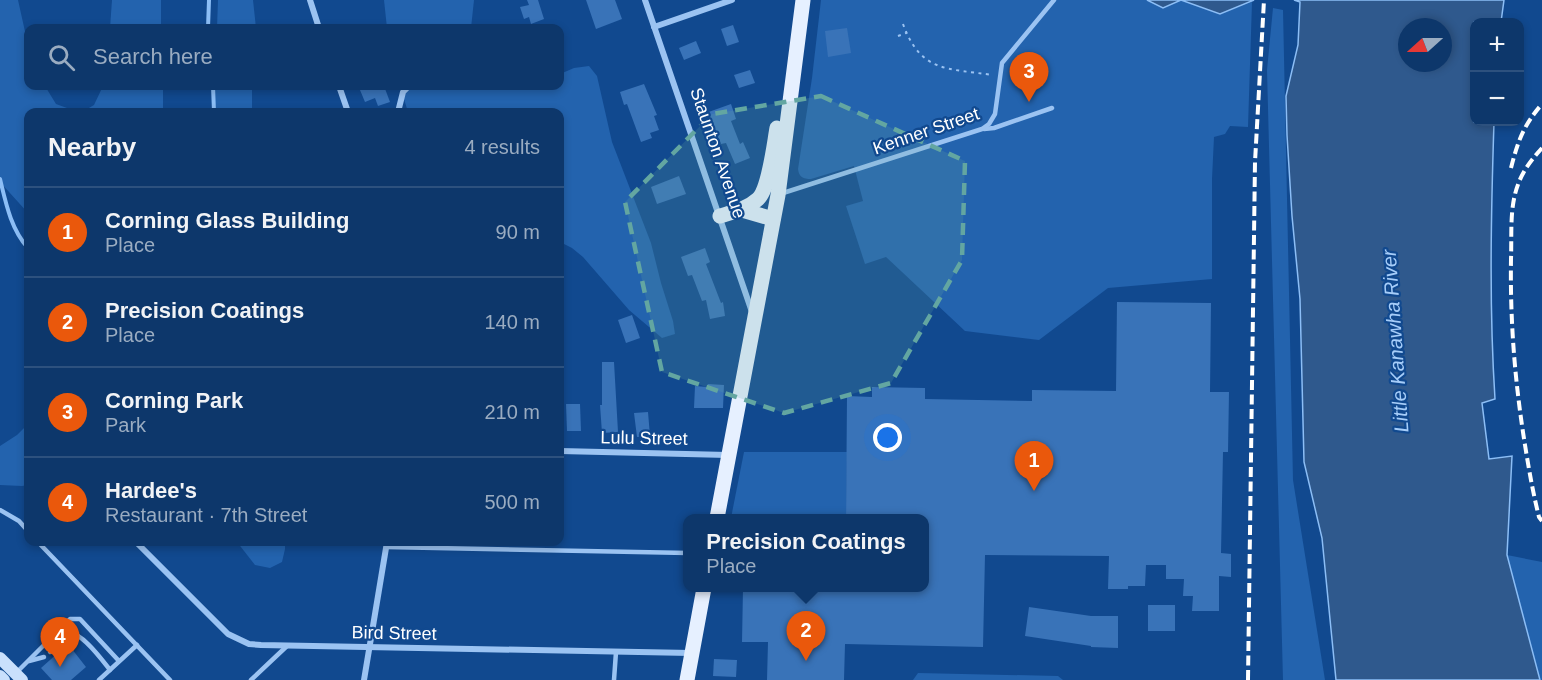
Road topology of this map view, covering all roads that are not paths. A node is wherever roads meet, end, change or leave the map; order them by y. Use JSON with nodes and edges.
{"nodes":[{"id":1,"x":310,"y":0,"type":"edge"},
{"id":2,"x":645,"y":0,"type":"edge"},
{"id":3,"x":732,"y":0,"type":"edge"},
{"id":4,"x":803,"y":0,"type":"edge"},
{"id":5,"x":1054,"y":0,"type":"edge"},
{"id":6,"x":319,"y":24,"type":"edge"},
{"id":7,"x":654,"y":27,"type":"junction"},
{"id":8,"x":794,"y":71,"type":"junction"},
{"id":9,"x":340,"y":90,"type":"edge"},
{"id":10,"x":405,"y":90,"type":"edge"},
{"id":11,"x":347,"y":108,"type":"edge"},
{"id":12,"x":399,"y":108,"type":"edge"},
{"id":13,"x":1052,"y":108,"type":"dead end"},
{"id":14,"x":982,"y":129,"type":"junction"},
{"id":15,"x":778,"y":195,"type":"junction"},
{"id":16,"x":742,"y":210,"type":"junction"},
{"id":17,"x":720,"y":216,"type":"junction"},
{"id":18,"x":773,"y":219,"type":"junction"},
{"id":19,"x":754,"y":318,"type":"junction"},
{"id":20,"x":564,"y":451,"type":"edge"},
{"id":21,"x":729,"y":454,"type":"junction"},
{"id":22,"x":0,"y":510,"type":"edge"},
{"id":23,"x":718,"y":514,"type":"edge"},
{"id":24,"x":24,"y":527,"type":"edge"},
{"id":25,"x":42,"y":546,"type":"edge"},
{"id":26,"x":140,"y":546,"type":"edge"},
{"id":27,"x":386,"y":546,"type":"edge"},
{"id":28,"x":453,"y":546,"type":"edge"},
{"id":29,"x":683,"y":553,"type":"edge"},
{"id":30,"x":703,"y":592,"type":"edge"},
{"id":31,"x":137,"y":645,"type":"junction"},
{"id":32,"x":287,"y":646,"type":"junction"},
{"id":33,"x":368,"y":647,"type":"junction"},
{"id":34,"x":50,"y":652,"type":"dead end"},
{"id":35,"x":616,"y":652,"type":"junction"},
{"id":36,"x":692,"y":653,"type":"junction"},
{"id":37,"x":44,"y":657,"type":"dead end"},
{"id":38,"x":0,"y":658,"type":"edge"},
{"id":39,"x":119,"y":661,"type":"junction"},
{"id":40,"x":27,"y":662,"type":"junction"},
{"id":41,"x":110,"y":669,"type":"junction"},
{"id":42,"x":0,"y":676,"type":"edge"},
{"id":43,"x":14,"y":678,"type":"edge"},
{"id":44,"x":99,"y":680,"type":"edge"},
{"id":45,"x":170,"y":680,"type":"edge"},
{"id":46,"x":251,"y":680,"type":"edge"},
{"id":47,"x":363,"y":680,"type":"edge"},
{"id":48,"x":614,"y":680,"type":"edge"},
{"id":49,"x":687,"y":680,"type":"edge"}],
"edges":[{"from":1,"to":6,"type":"street"},
{"from":2,"to":7,"type":"street","name":"Staunton Avenue"},
{"from":3,"to":7,"type":"street"},
{"from":4,"to":8,"type":"main road","name":"Staunton Avenue"},
{"from":5,"to":14,"type":"lane","name":"Kenner Street"},
{"from":7,"to":17,"type":"street","name":"Staunton Avenue"},
{"from":8,"to":15,"type":"main road","name":"Staunton Avenue"},
{"from":8,"to":16,"type":"main road"},
{"from":9,"to":11,"type":"street"},
{"from":10,"to":12,"type":"street"},
{"from":13,"to":14,"type":"lane"},
{"from":14,"to":15,"type":"lane","name":"Kenner Street"},
{"from":15,"to":18,"type":"main road","name":"Staunton Avenue"},
{"from":16,"to":17,"type":"main road"},
{"from":16,"to":18,"type":"main road"},
{"from":17,"to":19,"type":"street","name":"Staunton Avenue"},
{"from":18,"to":19,"type":"main road","name":"Staunton Avenue"},
{"from":19,"to":21,"type":"main road","name":"Staunton Avenue"},
{"from":20,"to":21,"type":"street","name":"Lulu Street"},
{"from":21,"to":23,"type":"main road","name":"Staunton Avenue"},
{"from":22,"to":24,"type":"lane"},
{"from":25,"to":31,"type":"lane"},
{"from":26,"to":32,"type":"street","name":"Bird Street"},
{"from":27,"to":33,"type":"street"},
{"from":28,"to":29,"type":"lane"},
{"from":30,"to":36,"type":"main road"},
{"from":31,"to":39,"type":"lane"},
{"from":31,"to":45,"type":"lane"},
{"from":32,"to":33,"type":"street","name":"Bird Street"},
{"from":32,"to":46,"type":"lane"},
{"from":33,"to":35,"type":"street","name":"Bird Street"},
{"from":33,"to":47,"type":"street"},
{"from":34,"to":41,"type":"lane"},
{"from":35,"to":36,"type":"street","name":"Bird Street"},
{"from":35,"to":48,"type":"lane"},
{"from":36,"to":49,"type":"main road"},
{"from":37,"to":40,"type":"lane"},
{"from":38,"to":43,"type":"main road"},
{"from":39,"to":40,"type":"lane"},
{"from":39,"to":41,"type":"lane"},
{"from":40,"to":43,"type":"lane"},
{"from":41,"to":44,"type":"lane"},
{"from":42,"to":43,"type":"main road"}]}
